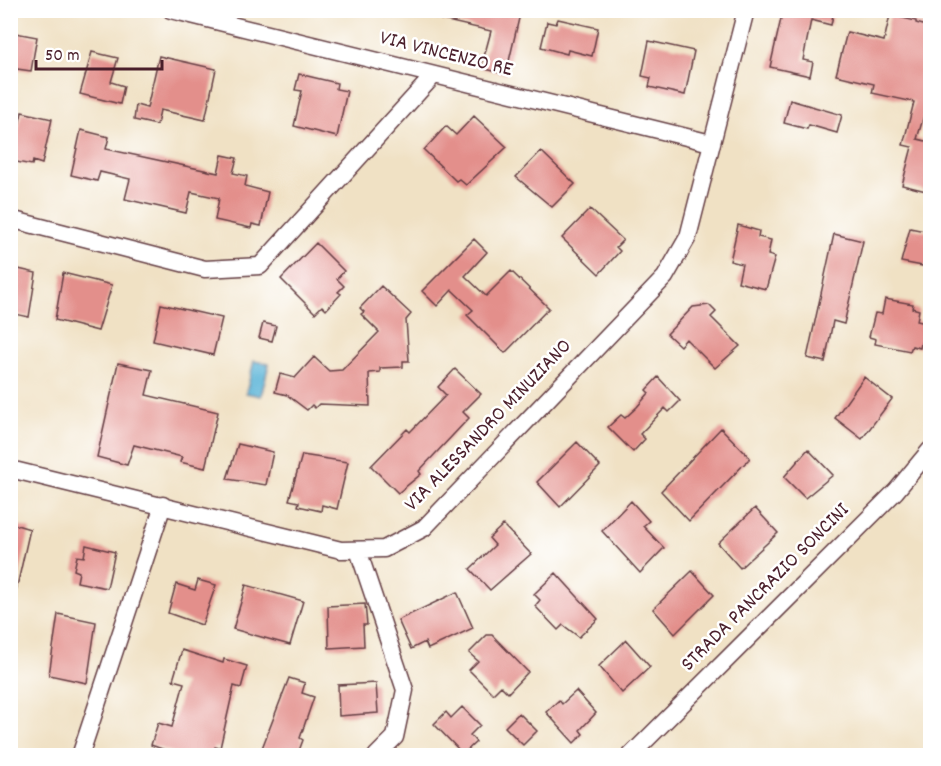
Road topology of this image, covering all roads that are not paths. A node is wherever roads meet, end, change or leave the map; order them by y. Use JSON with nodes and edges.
{"nodes":[{"id":1,"x":171,"y":10,"type":"edge"},
{"id":2,"x":746,"y":10,"type":"edge"},
{"id":3,"x":434,"y":75,"type":"junction"},
{"id":4,"x":711,"y":143,"type":"junction"},
{"id":5,"x":10,"y":219,"type":"edge"},
{"id":6,"x":930,"y":450,"type":"edge"},
{"id":7,"x":10,"y":469,"type":"edge"},
{"id":8,"x":163,"y":505,"type":"junction"},
{"id":9,"x":358,"y":550,"type":"junction"},
{"id":10,"x":80,"y":756,"type":"edge"},
{"id":11,"x":376,"y":756,"type":"edge"},
{"id":12,"x":630,"y":756,"type":"edge"}],
"edges":[{"from":1,"to":3,"type":"street","name":"VIA VINCENZO RE"},
{"from":2,"to":4,"type":"street","name":"VIA ALESSANDRO MINUZIANO"},
{"from":3,"to":4,"type":"street","name":"VIA VINCENZO RE"},
{"from":3,"to":5,"type":"street"},
{"from":4,"to":9,"type":"street","name":"VIA ALESSANDRO MINUZIANO"},
{"from":6,"to":12,"type":"street","name":"STRADA PANCRAZIO SONCINI"},
{"from":7,"to":8,"type":"street","name":"VIA ALESSANDRO MINUZIANO"},
{"from":8,"to":9,"type":"street","name":"VIA ALESSANDRO MINUZIANO"},
{"from":8,"to":10,"type":"street"},
{"from":9,"to":11,"type":"street"}]}
